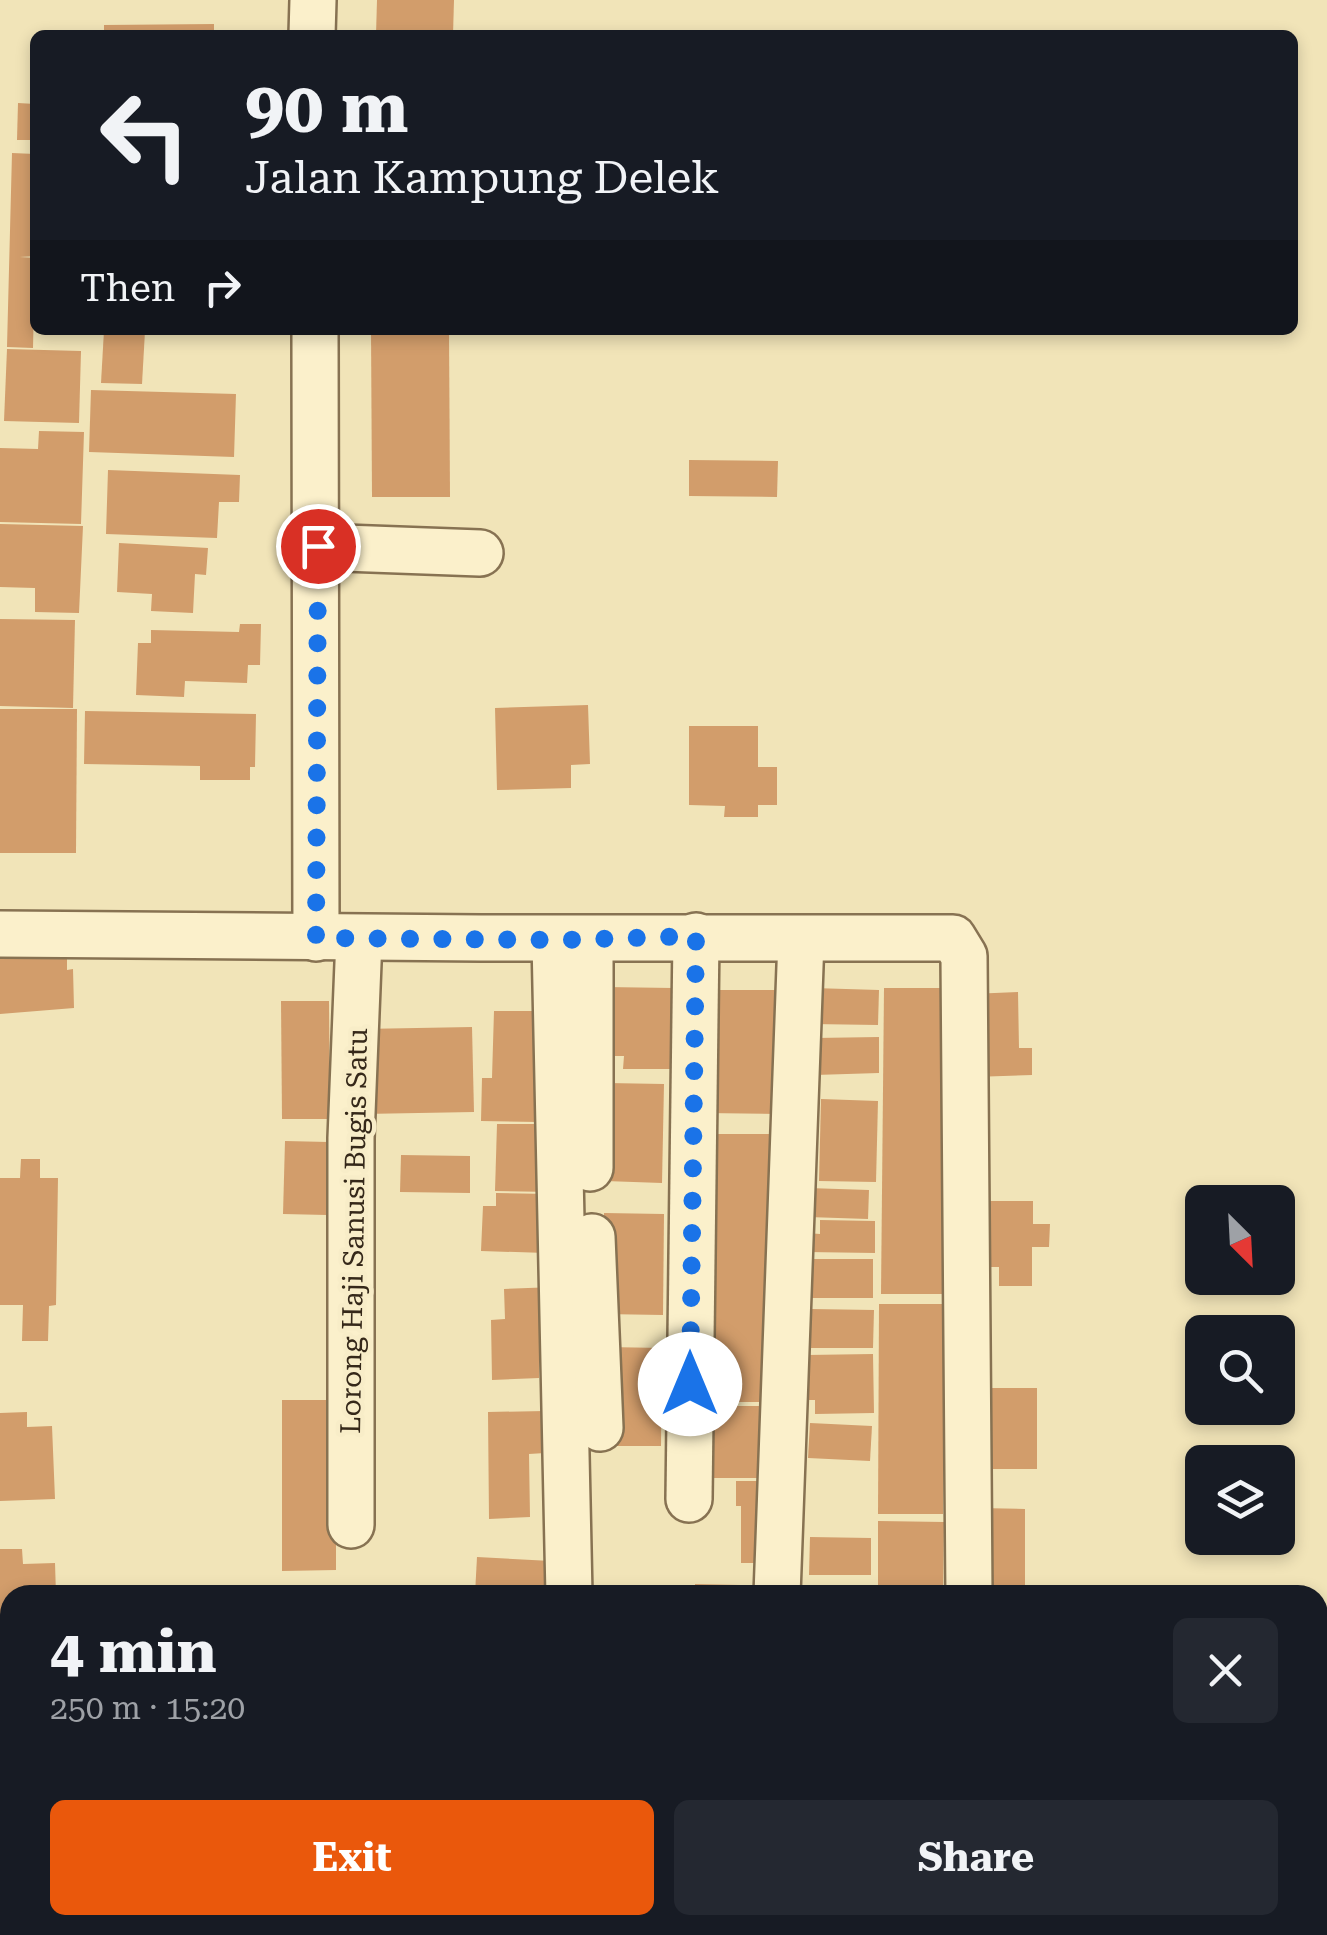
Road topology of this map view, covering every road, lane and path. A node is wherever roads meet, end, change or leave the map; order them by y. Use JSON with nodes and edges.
{"nodes":[{"id":1,"x":312,"y":0,"type":"edge"},
{"id":2,"x":312,"y":30,"type":"edge"},
{"id":3,"x":315,"y":335,"type":"edge"},
{"id":4,"x":318,"y":546,"type":"junction"},
{"id":5,"x":480,"y":553,"type":"dead end"},
{"id":6,"x":0,"y":934,"type":"edge"},
{"id":7,"x":696,"y":936,"type":"junction"},
{"id":8,"x":338,"y":938,"type":"junction"},
{"id":9,"x":802,"y":938,"type":"junction"},
{"id":10,"x":573,"y":940,"type":"junction"},
{"id":11,"x":600,"y":1428,"type":"dead end"},
{"id":12,"x":689,"y":1498,"type":"dead end"},
{"id":13,"x":351,"y":1524,"type":"dead end"},
{"id":14,"x":569,"y":1585,"type":"edge"},
{"id":15,"x":777,"y":1585,"type":"edge"},
{"id":16,"x":969,"y":1585,"type":"edge"}],
"edges":[{"from":1,"to":2,"type":"street"},
{"from":3,"to":4,"type":"street","name":"Lorong Haji Sanusi Bugis Satu"},
{"from":4,"to":5,"type":"street"},
{"from":4,"to":8,"type":"street","name":"Lorong Haji Sanusi Bugis Satu"},
{"from":6,"to":8,"type":"street"},
{"from":7,"to":9,"type":"street"},
{"from":7,"to":10,"type":"street"},
{"from":7,"to":12,"type":"street"},
{"from":8,"to":10,"type":"street"},
{"from":8,"to":13,"type":"street","name":"Lorong Haji Sanusi Bugis Satu"},
{"from":9,"to":15,"type":"street"},
{"from":9,"to":16,"type":"street"},
{"from":10,"to":11,"type":"street"},
{"from":10,"to":14,"type":"street"}]}
